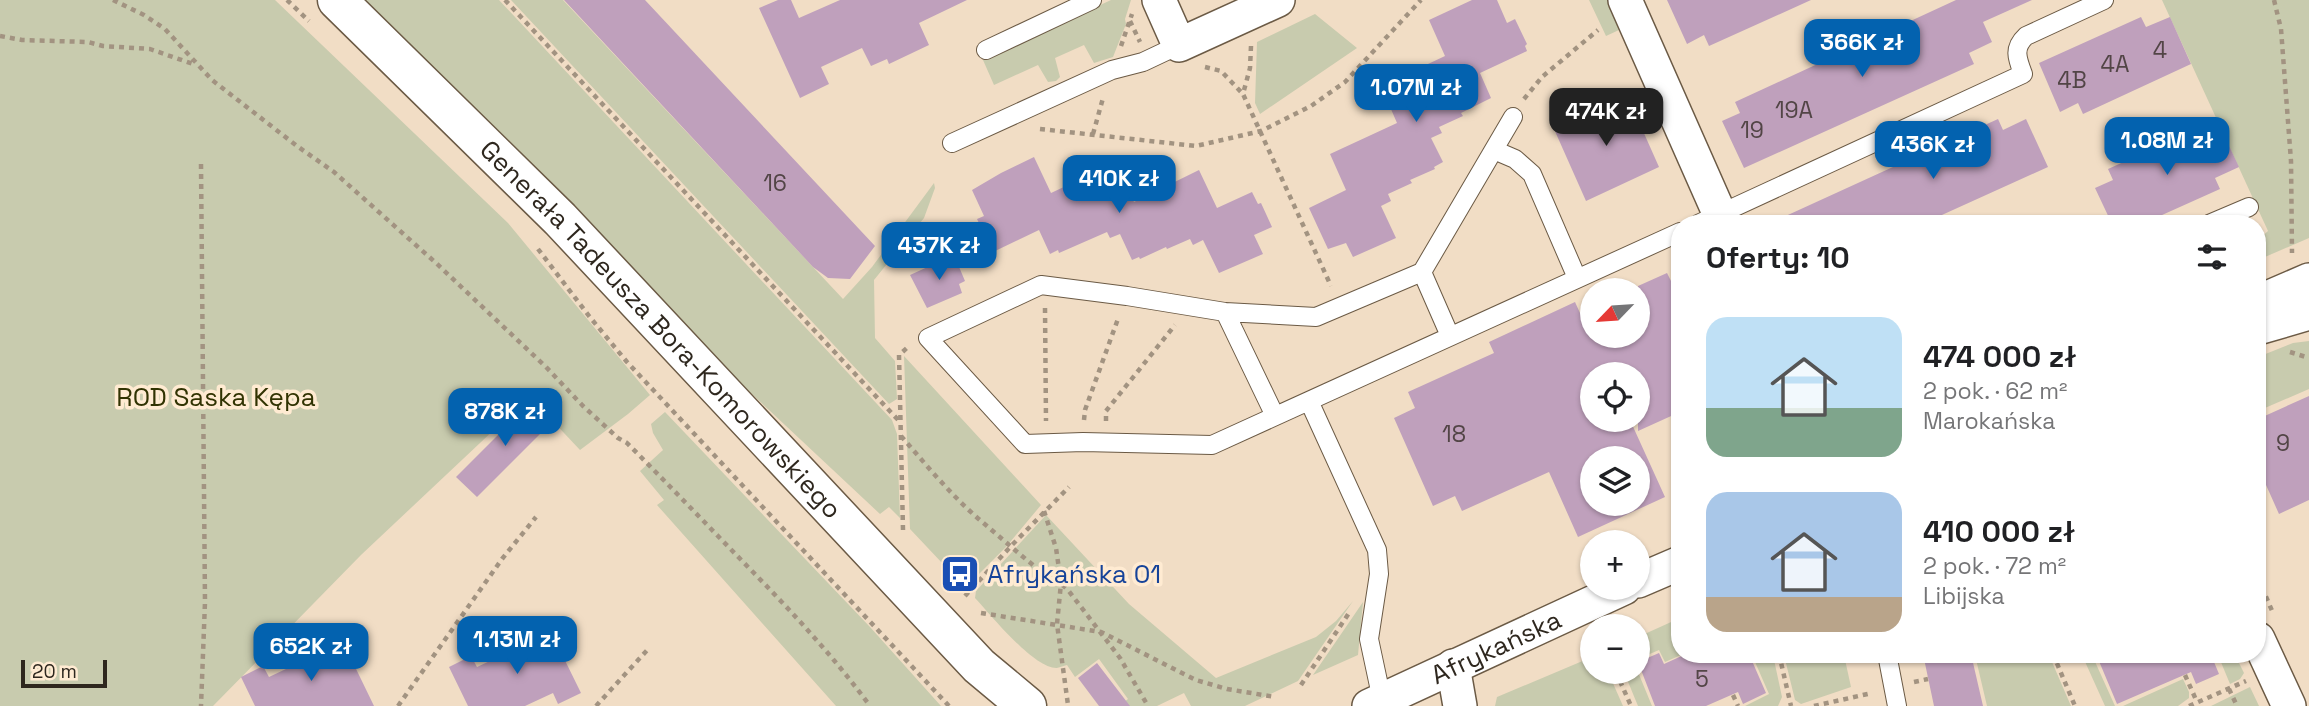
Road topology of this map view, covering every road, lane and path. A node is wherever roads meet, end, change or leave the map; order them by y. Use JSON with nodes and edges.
{"nodes":[{"id":1,"x":113,"y":0,"type":"edge"},
{"id":2,"x":287,"y":0,"type":"edge"},
{"id":3,"x":505,"y":0,"type":"edge"},
{"id":4,"x":1092,"y":0,"type":"edge"},
{"id":5,"x":1278,"y":0,"type":"edge"},
{"id":6,"x":1421,"y":0,"type":"edge"},
{"id":7,"x":1625,"y":0,"type":"edge"},
{"id":8,"x":2104,"y":0,"type":"edge"},
{"id":9,"x":2274,"y":0,"type":"edge"},
{"id":10,"x":1146,"y":5,"type":"edge"},
{"id":11,"x":327,"y":15,"type":"edge"},
{"id":12,"x":1598,"y":30,"type":"dead end"},
{"id":13,"x":1252,"y":34,"type":"dead end"},
{"id":14,"x":0,"y":36,"type":"edge"},
{"id":15,"x":986,"y":50,"type":"dead end"},
{"id":16,"x":1190,"y":55,"type":"junction"},
{"id":17,"x":1117,"y":56,"type":"dead end"},
{"id":18,"x":197,"y":65,"type":"junction"},
{"id":19,"x":1107,"y":87,"type":"dead end"},
{"id":20,"x":1243,"y":94,"type":"junction"},
{"id":21,"x":1513,"y":117,"type":"joint"},
{"id":22,"x":1032,"y":128,"type":"dead end"},
{"id":23,"x":1261,"y":131,"type":"junction"},
{"id":24,"x":1093,"y":134,"type":"junction"},
{"id":25,"x":952,"y":143,"type":"dead end"},
{"id":26,"x":1494,"y":150,"type":"junction"},
{"id":27,"x":201,"y":164,"type":"dead end"},
{"id":28,"x":2249,"y":207,"type":"dead end"},
{"id":29,"x":1712,"y":215,"type":"edge"},
{"id":30,"x":1727,"y":215,"type":"edge"},
{"id":31,"x":2230,"y":215,"type":"edge"},
{"id":32,"x":1671,"y":236,"type":"edge"},
{"id":33,"x":536,"y":246,"type":"dead end"},
{"id":34,"x":2300,"y":266,"type":"edge"},
{"id":35,"x":1422,"y":272,"type":"junction"},
{"id":36,"x":1577,"y":278,"type":"junction"},
{"id":37,"x":1049,"y":286,"type":"junction"},
{"id":38,"x":2266,"y":295,"type":"edge"},
{"id":39,"x":1127,"y":296,"type":"junction"},
{"id":40,"x":1191,"y":305,"type":"junction"},
{"id":41,"x":1341,"y":307,"type":"junction"},
{"id":42,"x":1225,"y":312,"type":"junction"},
{"id":43,"x":2309,"y":313,"type":"edge"},
{"id":44,"x":2266,"y":326,"type":"edge"},
{"id":45,"x":1450,"y":336,"type":"junction"},
{"id":46,"x":928,"y":338,"type":"junction"},
{"id":47,"x":1309,"y":401,"type":"junction"},
{"id":48,"x":1275,"y":416,"type":"junction"},
{"id":49,"x":901,"y":423,"type":"junction"},
{"id":50,"x":901,"y":436,"type":"junction"},
{"id":51,"x":1083,"y":442,"type":"junction"},
{"id":52,"x":1048,"y":443,"type":"junction"},
{"id":53,"x":1105,"y":443,"type":"junction"},
{"id":54,"x":1069,"y":487,"type":"dead end"},
{"id":55,"x":1045,"y":511,"type":"junction"},
{"id":56,"x":536,"y":517,"type":"dead end"},
{"id":57,"x":903,"y":530,"type":"dead end"},
{"id":58,"x":1012,"y":545,"type":"junction"},
{"id":59,"x":1671,"y":567,"type":"edge"},
{"id":60,"x":1650,"y":576,"type":"edge"},
{"id":61,"x":1060,"y":583,"type":"junction"},
{"id":62,"x":965,"y":596,"type":"dead end"},
{"id":63,"x":1597,"y":600,"type":"edge"},
{"id":64,"x":1354,"y":605,"type":"dead end"},
{"id":65,"x":981,"y":613,"type":"dead end"},
{"id":66,"x":1057,"y":624,"type":"junction"},
{"id":67,"x":1101,"y":632,"type":"junction"},
{"id":68,"x":650,"y":647,"type":"dead end"},
{"id":69,"x":2266,"y":656,"type":"edge"},
{"id":70,"x":1781,"y":663,"type":"edge"},
{"id":71,"x":1891,"y":663,"type":"edge"},
{"id":72,"x":2057,"y":663,"type":"edge"},
{"id":73,"x":979,"y":666,"type":"junction"},
{"id":74,"x":1453,"y":666,"type":"junction"},
{"id":75,"x":2185,"y":675,"type":"dead end"},
{"id":76,"x":1928,"y":679,"type":"dead end"},
{"id":77,"x":2250,"y":679,"type":"dead end"},
{"id":78,"x":1621,"y":684,"type":"edge"},
{"id":79,"x":1301,"y":685,"type":"dead end"},
{"id":80,"x":1902,"y":685,"type":"junction"},
{"id":81,"x":2229,"y":689,"type":"junction"},
{"id":82,"x":1733,"y":695,"type":"dead end"},
{"id":83,"x":1275,"y":697,"type":"dead end"},
{"id":84,"x":2197,"y":702,"type":"junction"},
{"id":85,"x":1376,"y":703,"type":"edge"},
{"id":86,"x":1838,"y":703,"type":"edge"},
{"id":87,"x":869,"y":705,"type":"edge"},
{"id":88,"x":1068,"y":705,"type":"edge"},
{"id":89,"x":201,"y":706,"type":"edge"},
{"id":90,"x":398,"y":706,"type":"edge"},
{"id":91,"x":596,"y":706,"type":"edge"},
{"id":92,"x":949,"y":706,"type":"edge"},
{"id":93,"x":1002,"y":706,"type":"edge"},
{"id":94,"x":1027,"y":706,"type":"edge"},
{"id":95,"x":1148,"y":706,"type":"edge"},
{"id":96,"x":1460,"y":706,"type":"edge"},
{"id":97,"x":1631,"y":706,"type":"edge"},
{"id":98,"x":1738,"y":706,"type":"edge"},
{"id":99,"x":1791,"y":706,"type":"edge"},
{"id":100,"x":1814,"y":706,"type":"edge"},
{"id":101,"x":1897,"y":706,"type":"edge"},
{"id":102,"x":2075,"y":706,"type":"edge"},
{"id":103,"x":2189,"y":706,"type":"edge"},
{"id":104,"x":2237,"y":706,"type":"edge"},
{"id":105,"x":2289,"y":706,"type":"edge"}],
"edges":[{"from":1,"to":18,"type":"path"},
{"from":2,"to":11,"type":"path"},
{"from":3,"to":49,"type":"path"},
{"from":4,"to":15,"type":"lane"},
{"from":5,"to":16,"type":"street"},
{"from":6,"to":23,"type":"path"},
{"from":7,"to":29,"type":"street"},
{"from":8,"to":30,"type":"lane"},
{"from":9,"to":34,"type":"path"},
{"from":10,"to":16,"type":"street"},
{"from":10,"to":17,"type":"path"},
{"from":11,"to":73,"type":"street","name":"Generała Tadeusza Bora-Komorowskiego"},
{"from":12,"to":21,"type":"path"},
{"from":13,"to":20,"type":"path"},
{"from":14,"to":18,"type":"path"},
{"from":16,"to":20,"type":"path"},
{"from":16,"to":25,"type":"lane"},
{"from":18,"to":87,"type":"path"},
{"from":19,"to":24,"type":"path"},
{"from":20,"to":23,"type":"path"},
{"from":21,"to":26,"type":"lane"},
{"from":22,"to":24,"type":"path"},
{"from":23,"to":24,"type":"path"},
{"from":23,"to":41,"type":"path"},
{"from":26,"to":35,"type":"lane"},
{"from":26,"to":36,"type":"lane"},
{"from":27,"to":89,"type":"path"},
{"from":28,"to":31,"type":"lane"},
{"from":32,"to":36,"type":"lane"},
{"from":33,"to":92,"type":"path"},
{"from":34,"to":38,"type":"street"},
{"from":35,"to":41,"type":"lane"},
{"from":35,"to":45,"type":"lane"},
{"from":36,"to":45,"type":"lane"},
{"from":37,"to":39,"type":"lane"},
{"from":37,"to":46,"type":"lane"},
{"from":37,"to":52,"type":"path"},
{"from":39,"to":40,"type":"lane"},
{"from":39,"to":51,"type":"path"},
{"from":40,"to":42,"type":"lane"},
{"from":40,"to":53,"type":"path"},
{"from":41,"to":42,"type":"lane"},
{"from":42,"to":48,"type":"lane"},
{"from":43,"to":44,"type":"street"},
{"from":45,"to":47,"type":"lane"},
{"from":46,"to":49,"type":"path"},
{"from":46,"to":52,"type":"lane"},
{"from":47,"to":48,"type":"lane"},
{"from":47,"to":85,"type":"lane"},
{"from":48,"to":53,"type":"lane"},
{"from":49,"to":50,"type":"path"},
{"from":50,"to":57,"type":"path"},
{"from":50,"to":58,"type":"path"},
{"from":51,"to":52,"type":"lane"},
{"from":51,"to":53,"type":"lane"},
{"from":54,"to":55,"type":"path"},
{"from":55,"to":58,"type":"path"},
{"from":55,"to":61,"type":"path"},
{"from":56,"to":90,"type":"path"},
{"from":58,"to":61,"type":"path"},
{"from":58,"to":62,"type":"path"},
{"from":59,"to":60,"type":"street"},
{"from":61,"to":66,"type":"path"},
{"from":61,"to":67,"type":"path"},
{"from":63,"to":74,"type":"street","name":"Afrykańska"},
{"from":64,"to":79,"type":"path"},
{"from":65,"to":66,"type":"path"},
{"from":66,"to":67,"type":"path"},
{"from":66,"to":88,"type":"path"},
{"from":67,"to":83,"type":"path"},
{"from":67,"to":95,"type":"path"},
{"from":68,"to":91,"type":"path"},
{"from":69,"to":105,"type":"street"},
{"from":70,"to":99,"type":"path"},
{"from":71,"to":80,"type":"lane"},
{"from":72,"to":102,"type":"path"},
{"from":73,"to":93,"type":"street","name":"Generała Tadeusza Bora-Komorowskiego"},
{"from":73,"to":94,"type":"street","name":"Generała Tadeusza Bora-Komorowskiego"},
{"from":74,"to":85,"type":"street","name":"Afrykańska"},
{"from":74,"to":96,"type":"street"},
{"from":75,"to":84,"type":"path"},
{"from":76,"to":80,"type":"path"},
{"from":77,"to":81,"type":"path"},
{"from":78,"to":97,"type":"path"},
{"from":80,"to":86,"type":"path"},
{"from":80,"to":101,"type":"lane"},
{"from":81,"to":84,"type":"path"},
{"from":81,"to":104,"type":"path"},
{"from":82,"to":98,"type":"path"},
{"from":84,"to":103,"type":"path"},
{"from":86,"to":100,"type":"path"}]}
